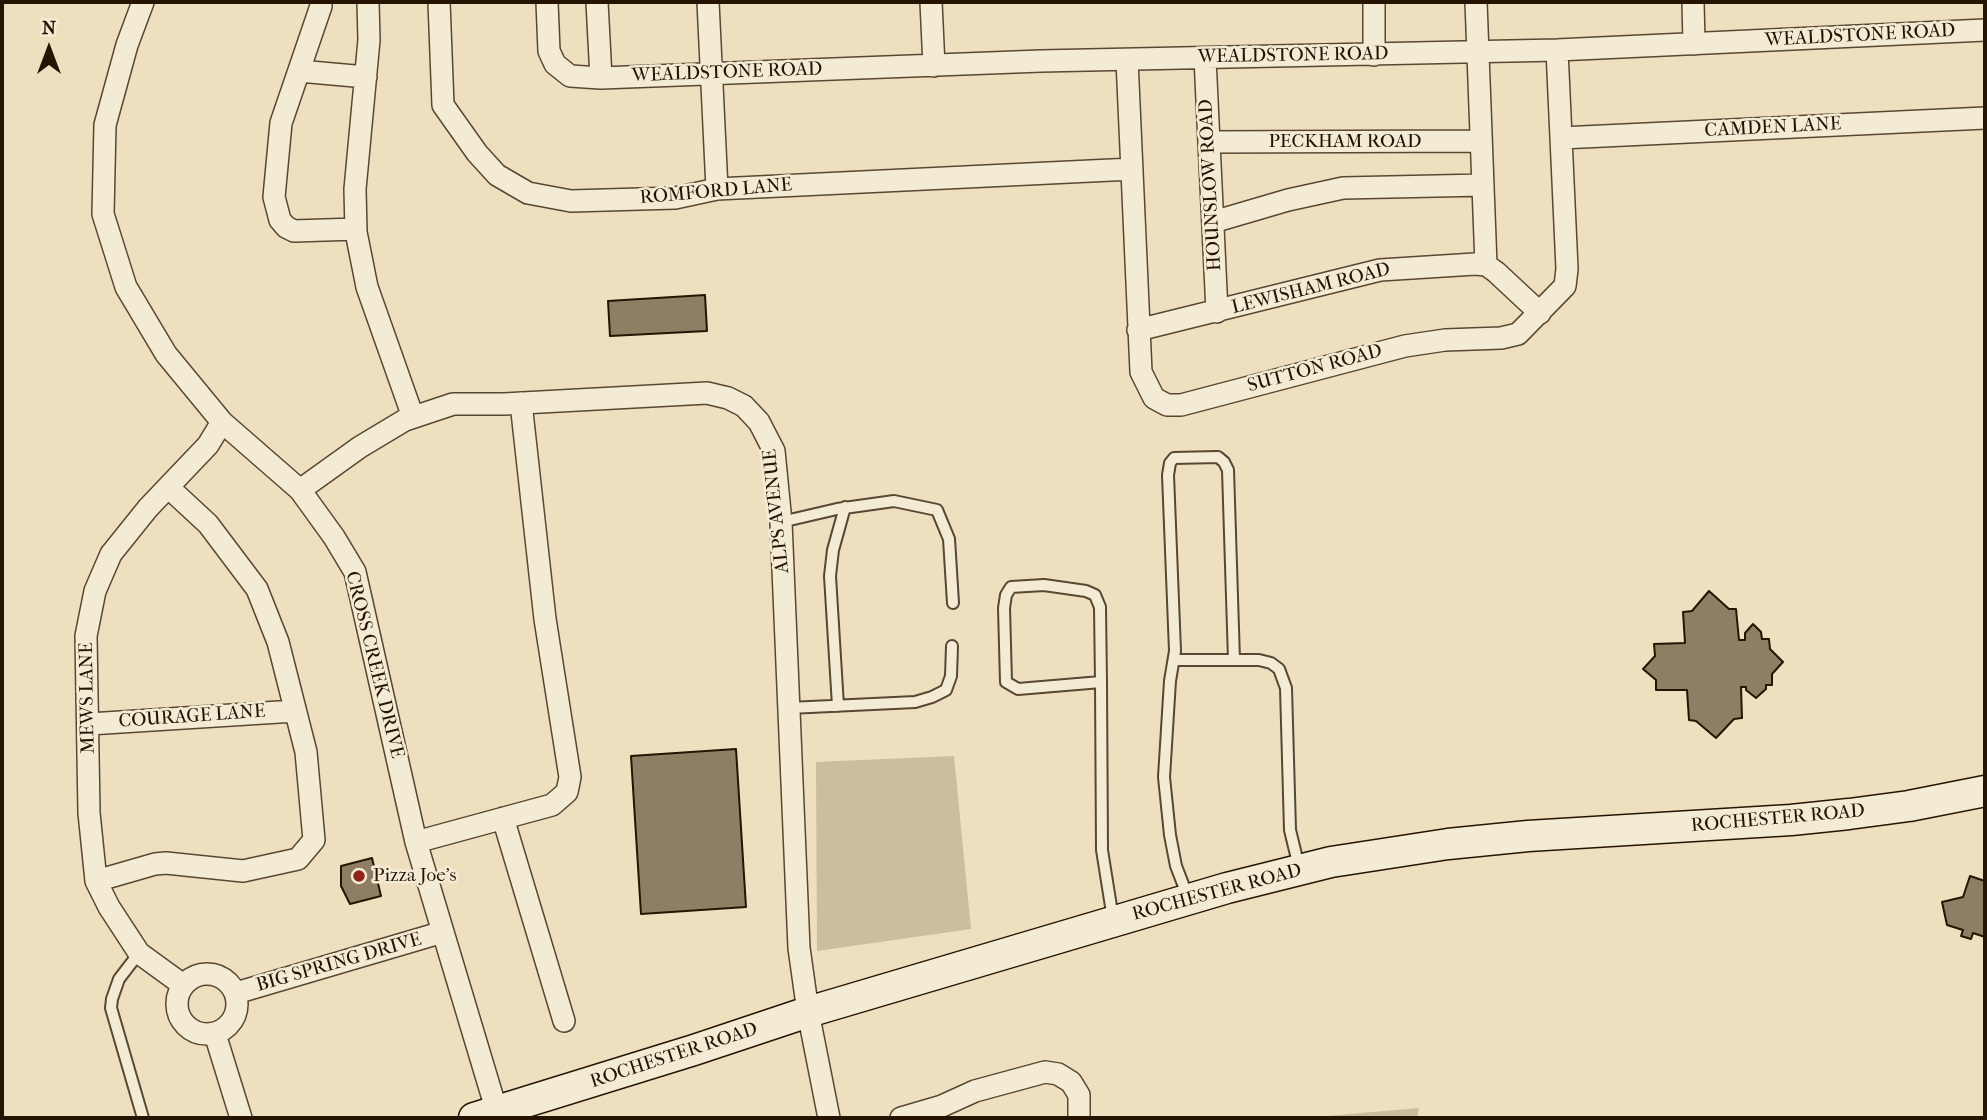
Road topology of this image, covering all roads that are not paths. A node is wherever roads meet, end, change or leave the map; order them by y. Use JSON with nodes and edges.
{"nodes":[{"id":1,"x":143,"y":2,"type":"edge"},
{"id":2,"x":368,"y":2,"type":"edge"},
{"id":3,"x":439,"y":2,"type":"edge"},
{"id":4,"x":547,"y":2,"type":"edge"},
{"id":5,"x":597,"y":2,"type":"edge"},
{"id":6,"x":709,"y":2,"type":"edge"},
{"id":7,"x":931,"y":2,"type":"edge"},
{"id":8,"x":1374,"y":2,"type":"edge"},
{"id":9,"x":1476,"y":2,"type":"edge"},
{"id":10,"x":1693,"y":2,"type":"edge"},
{"id":11,"x":321,"y":6,"type":"dead end"},
{"id":12,"x":1985,"y":30,"type":"edge"},
{"id":13,"x":1694,"y":44,"type":"junction"},
{"id":14,"x":1558,"y":50,"type":"junction"},
{"id":15,"x":1478,"y":53,"type":"junction"},
{"id":16,"x":1374,"y":55,"type":"junction"},
{"id":17,"x":1205,"y":58,"type":"junction"},
{"id":18,"x":1127,"y":60,"type":"junction"},
{"id":19,"x":934,"y":66,"type":"junction"},
{"id":20,"x":299,"y":71,"type":"junction"},
{"id":21,"x":712,"y":74,"type":"junction"},
{"id":22,"x":366,"y":77,"type":"junction"},
{"id":23,"x":601,"y":78,"type":"junction"},
{"id":24,"x":1985,"y":118,"type":"edge"},
{"id":25,"x":1561,"y":138,"type":"junction"},
{"id":26,"x":1481,"y":141,"type":"junction"},
{"id":27,"x":1209,"y":142,"type":"junction"},
{"id":28,"x":1132,"y":169,"type":"junction"},
{"id":29,"x":1483,"y":185,"type":"junction"},
{"id":30,"x":717,"y":189,"type":"junction"},
{"id":31,"x":1213,"y":222,"type":"junction"},
{"id":32,"x":356,"y":229,"type":"junction"},
{"id":33,"x":1486,"y":265,"type":"junction"},
{"id":34,"x":1217,"y":312,"type":"junction"},
{"id":35,"x":1540,"y":313,"type":"junction"},
{"id":36,"x":1138,"y":330,"type":"junction"},
{"id":37,"x":521,"y":403,"type":"junction"},
{"id":38,"x":413,"y":417,"type":"junction"},
{"id":39,"x":222,"y":422,"type":"junction"},
{"id":40,"x":168,"y":487,"type":"junction"},
{"id":41,"x":300,"y":491,"type":"junction"},
{"id":42,"x":845,"y":507,"type":"junction"},
{"id":43,"x":781,"y":522,"type":"junction"},
{"id":44,"x":953,"y":603,"type":"dead end"},
{"id":45,"x":952,"y":646,"type":"dead end"},
{"id":46,"x":1174,"y":660,"type":"junction"},
{"id":47,"x":1234,"y":660,"type":"junction"},
{"id":48,"x":1101,"y":682,"type":"junction"},
{"id":49,"x":838,"y":706,"type":"junction"},
{"id":50,"x":789,"y":708,"type":"junction"},
{"id":51,"x":295,"y":711,"type":"junction"},
{"id":52,"x":89,"y":723,"type":"junction"},
{"id":53,"x":1985,"y":791,"type":"edge"},
{"id":54,"x":503,"y":818,"type":"junction"},
{"id":55,"x":416,"y":842,"type":"junction"},
{"id":56,"x":1299,"y":870,"type":"junction"},
{"id":57,"x":96,"y":881,"type":"junction"},
{"id":58,"x":1189,"y":900,"type":"junction"},
{"id":59,"x":1114,"y":922,"type":"junction"},
{"id":60,"x":443,"y":932,"type":"junction"},
{"id":61,"x":139,"y":953,"type":"junction"},
{"id":62,"x":183,"y":985,"type":"junction"},
{"id":63,"x":236,"y":993,"type":"junction"},
{"id":64,"x":808,"y":1012,"type":"junction"},
{"id":65,"x":564,"y":1021,"type":"dead end"},
{"id":66,"x":215,"y":1034,"type":"junction"},
{"id":67,"x":944,"y":1112,"type":"edge"},
{"id":68,"x":485,"y":1115,"type":"edge"},
{"id":69,"x":143,"y":1118,"type":"edge"},
{"id":70,"x":241,"y":1118,"type":"edge"},
{"id":71,"x":830,"y":1118,"type":"edge"},
{"id":72,"x":901,"y":1118,"type":"edge"},
{"id":73,"x":1079,"y":1118,"type":"edge"}],
"edges":[{"from":1,"to":39,"type":"street","name":"CROSS CREEK DRIVE"},
{"from":2,"to":22,"type":"street"},
{"from":3,"to":30,"type":"street","name":"ROMFORD LANE"},
{"from":4,"to":23,"type":"street","name":"WEALDSTONE ROAD"},
{"from":5,"to":23,"type":"street"},
{"from":6,"to":21,"type":"street"},
{"from":7,"to":19,"type":"street"},
{"from":8,"to":16,"type":"street"},
{"from":9,"to":15,"type":"street"},
{"from":10,"to":13,"type":"street"},
{"from":11,"to":20,"type":"street"},
{"from":12,"to":13,"type":"street","name":"WEALDSTONE ROAD"},
{"from":13,"to":14,"type":"street","name":"WEALDSTONE ROAD"},
{"from":14,"to":15,"type":"street","name":"WEALDSTONE ROAD"},
{"from":14,"to":25,"type":"street","name":"SUTTON ROAD"},
{"from":15,"to":16,"type":"street","name":"WEALDSTONE ROAD"},
{"from":15,"to":26,"type":"street"},
{"from":16,"to":17,"type":"street","name":"WEALDSTONE ROAD"},
{"from":17,"to":18,"type":"street","name":"WEALDSTONE ROAD"},
{"from":17,"to":27,"type":"street","name":"HOUNSLOW ROAD"},
{"from":18,"to":19,"type":"street","name":"WEALDSTONE ROAD"},
{"from":18,"to":28,"type":"street","name":"SUTTON ROAD"},
{"from":19,"to":21,"type":"street","name":"WEALDSTONE ROAD"},
{"from":20,"to":22,"type":"street"},
{"from":20,"to":32,"type":"street"},
{"from":21,"to":23,"type":"street","name":"WEALDSTONE ROAD"},
{"from":21,"to":30,"type":"street"},
{"from":22,"to":32,"type":"street"},
{"from":24,"to":25,"type":"street","name":"CAMDEN LANE"},
{"from":25,"to":35,"type":"street","name":"SUTTON ROAD"},
{"from":26,"to":27,"type":"street","name":"PECKHAM ROAD"},
{"from":26,"to":29,"type":"street"},
{"from":27,"to":31,"type":"street","name":"HOUNSLOW ROAD"},
{"from":28,"to":30,"type":"street","name":"ROMFORD LANE"},
{"from":28,"to":36,"type":"street","name":"SUTTON ROAD"},
{"from":29,"to":31,"type":"street"},
{"from":29,"to":33,"type":"street"},
{"from":31,"to":34,"type":"street","name":"HOUNSLOW ROAD"},
{"from":32,"to":38,"type":"street"},
{"from":33,"to":34,"type":"street","name":"LEWISHAM ROAD"},
{"from":33,"to":35,"type":"street"},
{"from":34,"to":36,"type":"street","name":"LEWISHAM ROAD"},
{"from":35,"to":36,"type":"street","name":"SUTTON ROAD"},
{"from":37,"to":38,"type":"street","name":"ALPS AVENUE"},
{"from":37,"to":43,"type":"street","name":"ALPS AVENUE"},
{"from":37,"to":54,"type":"street"},
{"from":38,"to":41,"type":"street","name":"ALPS AVENUE"},
{"from":39,"to":40,"type":"street","name":"MEWS LANE"},
{"from":39,"to":41,"type":"street","name":"CROSS CREEK DRIVE"},
{"from":40,"to":51,"type":"street"},
{"from":40,"to":52,"type":"street","name":"MEWS LANE"},
{"from":41,"to":55,"type":"street","name":"CROSS CREEK DRIVE"},
{"from":42,"to":43,"type":"lane"},
{"from":42,"to":44,"type":"lane"},
{"from":42,"to":49,"type":"lane"},
{"from":43,"to":50,"type":"street","name":"ALPS AVENUE"},
{"from":45,"to":49,"type":"lane"},
{"from":46,"to":47,"type":"lane"},
{"from":46,"to":47,"type":"lane"},
{"from":46,"to":58,"type":"lane"},
{"from":47,"to":56,"type":"lane"},
{"from":48,"to":48,"type":"lane"},
{"from":48,"to":59,"type":"lane"},
{"from":49,"to":50,"type":"lane"},
{"from":50,"to":64,"type":"street","name":"ALPS AVENUE"},
{"from":51,"to":52,"type":"street","name":"COURAGE LANE"},
{"from":51,"to":57,"type":"street"},
{"from":52,"to":57,"type":"street","name":"MEWS LANE"},
{"from":53,"to":56,"type":"street","name":"ROCHESTER ROAD"},
{"from":54,"to":55,"type":"street"},
{"from":54,"to":65,"type":"street"},
{"from":55,"to":60,"type":"street","name":"CROSS CREEK DRIVE"},
{"from":56,"to":58,"type":"street","name":"ROCHESTER ROAD"},
{"from":57,"to":61,"type":"street","name":"MEWS LANE"},
{"from":58,"to":59,"type":"street","name":"ROCHESTER ROAD"},
{"from":59,"to":64,"type":"street","name":"ROCHESTER ROAD"},
{"from":60,"to":63,"type":"street","name":"BIG SPRING DRIVE"},
{"from":60,"to":68,"type":"street","name":"CROSS CREEK DRIVE"},
{"from":61,"to":62,"type":"street","name":"MEWS LANE"},
{"from":61,"to":69,"type":"lane"},
{"from":62,"to":63,"type":"street"},
{"from":62,"to":66,"type":"street"},
{"from":63,"to":66,"type":"street"},
{"from":64,"to":68,"type":"street","name":"ROCHESTER ROAD"},
{"from":64,"to":71,"type":"street","name":"ALPS AVENUE"},
{"from":66,"to":70,"type":"street"},
{"from":67,"to":72,"type":"street"},
{"from":67,"to":73,"type":"street"}]}
